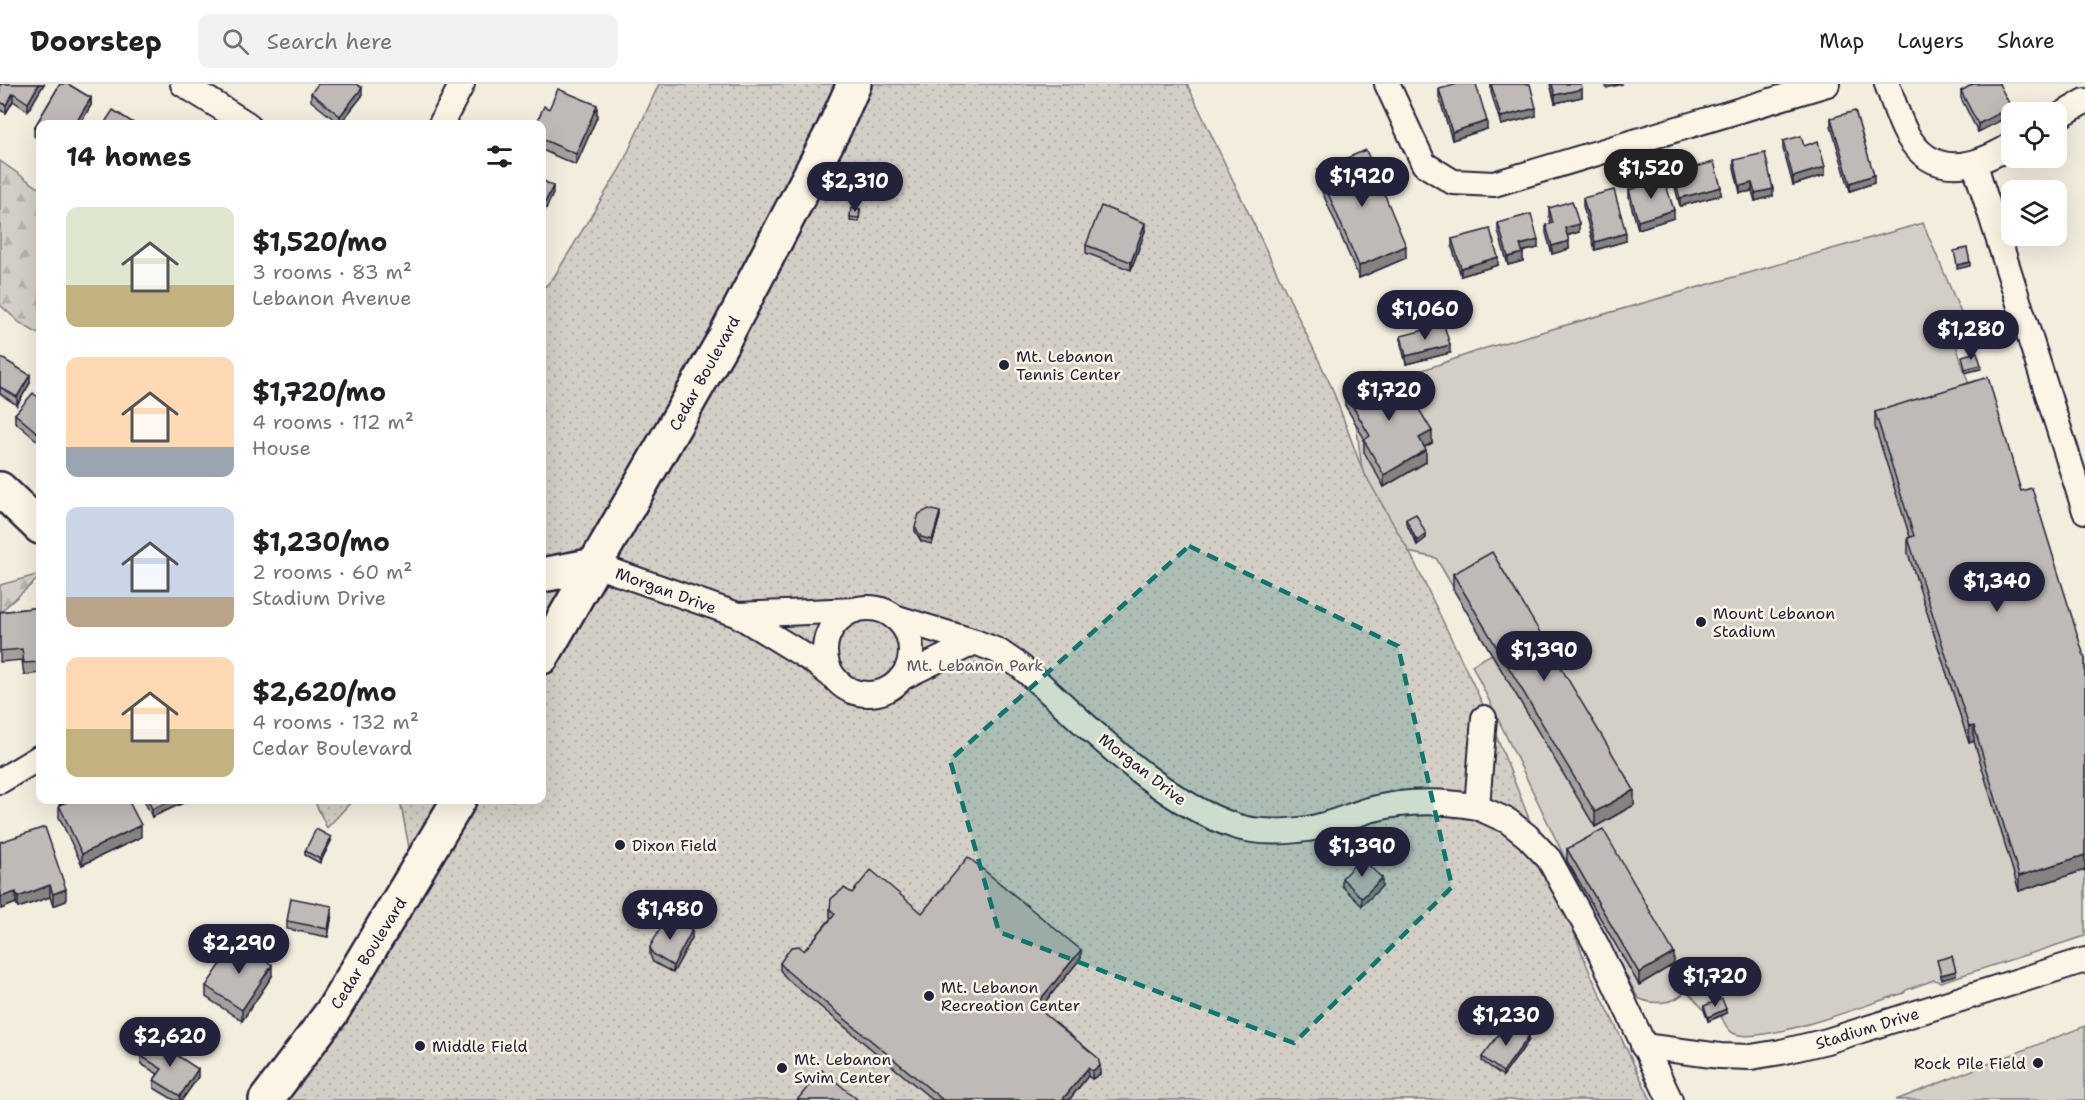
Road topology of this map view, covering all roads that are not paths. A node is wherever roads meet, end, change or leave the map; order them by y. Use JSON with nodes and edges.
{"nodes":[{"id":1,"x":183,"y":84,"type":"edge"},
{"id":2,"x":462,"y":84,"type":"edge"},
{"id":3,"x":854,"y":84,"type":"edge"},
{"id":4,"x":1387,"y":84,"type":"edge"},
{"id":5,"x":1827,"y":84,"type":"edge"},
{"id":6,"x":1887,"y":84,"type":"edge"},
{"id":7,"x":2085,"y":100,"type":"edge"},
{"id":8,"x":2067,"y":111,"type":"edge"},
{"id":9,"x":241,"y":120,"type":"edge"},
{"id":10,"x":443,"y":120,"type":"edge"},
{"id":11,"x":2001,"y":151,"type":"edge"},
{"id":12,"x":1975,"y":165,"type":"junction"},
{"id":13,"x":0,"y":489,"type":"edge"},
{"id":14,"x":2085,"y":511,"type":"edge"},
{"id":15,"x":36,"y":523,"type":"edge"},
{"id":16,"x":595,"y":564,"type":"junction"},
{"id":17,"x":546,"y":574,"type":"edge"},
{"id":18,"x":858,"y":609,"type":"junction"},
{"id":19,"x":738,"y":615,"type":"junction"},
{"id":20,"x":894,"y":617,"type":"junction"},
{"id":21,"x":975,"y":642,"type":"junction"},
{"id":22,"x":546,"y":650,"type":"edge"},
{"id":23,"x":832,"y":676,"type":"junction"},
{"id":24,"x":903,"y":677,"type":"junction"},
{"id":25,"x":1484,"y":718,"type":"dead end"},
{"id":26,"x":36,"y":759,"type":"edge"},
{"id":27,"x":0,"y":781,"type":"edge"},
{"id":28,"x":457,"y":804,"type":"edge"},
{"id":29,"x":1477,"y":807,"type":"junction"},
{"id":30,"x":2085,"y":960,"type":"edge"},
{"id":31,"x":1643,"y":1046,"type":"junction"},
{"id":32,"x":266,"y":1100,"type":"edge"},
{"id":33,"x":1670,"y":1100,"type":"edge"}],
"edges":[{"from":1,"to":9,"type":"street"},
{"from":2,"to":10,"type":"street"},
{"from":3,"to":16,"type":"street","name":"Cedar Boulevard"},
{"from":4,"to":5,"type":"street"},
{"from":6,"to":12,"type":"street"},
{"from":7,"to":8,"type":"street"},
{"from":11,"to":12,"type":"street"},
{"from":12,"to":14,"type":"street"},
{"from":13,"to":15,"type":"street"},
{"from":16,"to":17,"type":"street"},
{"from":16,"to":19,"type":"street","name":"Morgan Drive"},
{"from":16,"to":22,"type":"street","name":"Cedar Boulevard"},
{"from":18,"to":19,"type":"street","name":"Morgan Drive"},
{"from":18,"to":20,"type":"street"},
{"from":18,"to":23,"type":"street"},
{"from":19,"to":23,"type":"street","name":"Morgan Drive"},
{"from":20,"to":21,"type":"street","name":"Morgan Drive"},
{"from":20,"to":24,"type":"street"},
{"from":21,"to":24,"type":"street"},
{"from":21,"to":29,"type":"street","name":"Morgan Drive"},
{"from":23,"to":24,"type":"street"},
{"from":25,"to":29,"type":"street"},
{"from":26,"to":27,"type":"street"},
{"from":28,"to":32,"type":"street","name":"Cedar Boulevard"},
{"from":29,"to":31,"type":"street"},
{"from":30,"to":31,"type":"street","name":"Stadium Drive"},
{"from":31,"to":33,"type":"street"}]}
